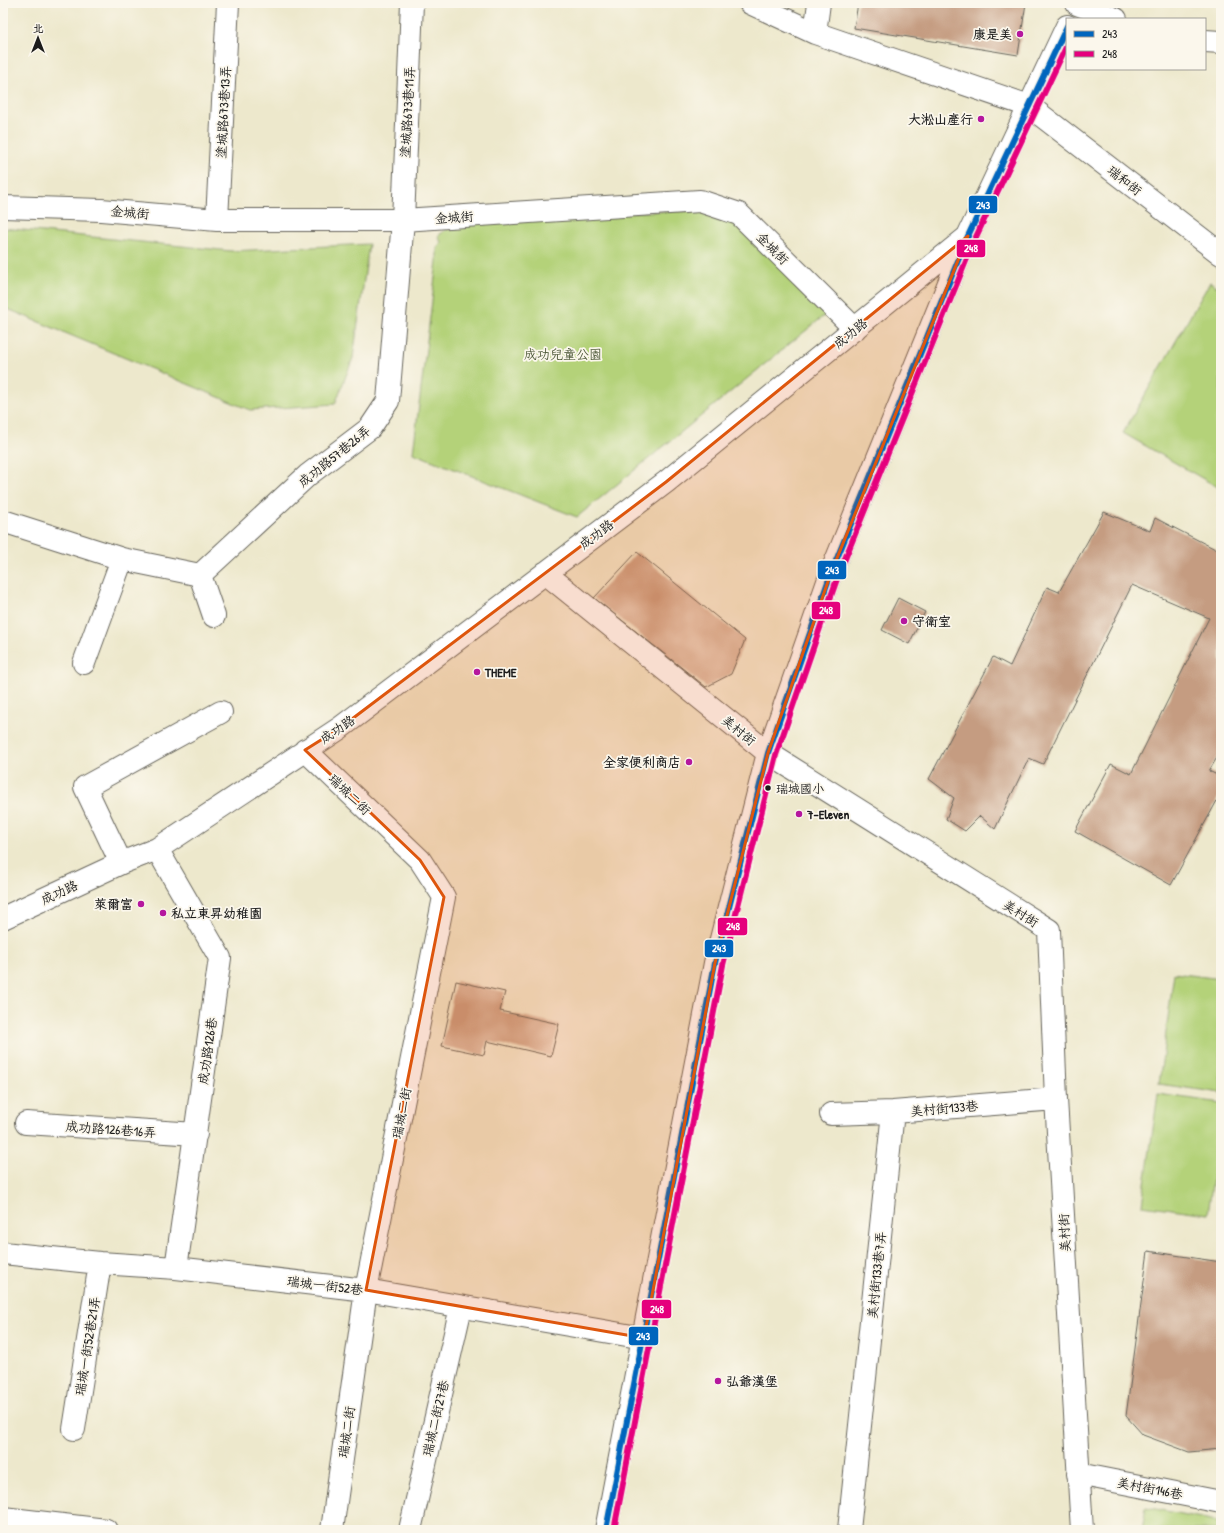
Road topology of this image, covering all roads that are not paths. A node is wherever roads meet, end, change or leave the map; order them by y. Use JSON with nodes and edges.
{"nodes":[{"id":1,"x":228,"y":3,"type":"edge"},
{"id":2,"x":412,"y":3,"type":"edge"},
{"id":3,"x":750,"y":3,"type":"edge"},
{"id":4,"x":820,"y":3,"type":"edge"},
{"id":5,"x":1075,"y":9,"type":"edge"},
{"id":6,"x":1112,"y":18,"type":"edge"},
{"id":7,"x":1066,"y":28,"type":"edge"},
{"id":8,"x":815,"y":33,"type":"junction"},
{"id":9,"x":1206,"y":41,"type":"edge"},
{"id":10,"x":1221,"y":42,"type":"edge"},
{"id":11,"x":1029,"y":106,"type":"junction"},
{"id":12,"x":3,"y":207,"type":"edge"},
{"id":13,"x":217,"y":220,"type":"junction"},
{"id":14,"x":403,"y":220,"type":"junction"},
{"id":15,"x":968,"y":236,"type":"junction"},
{"id":16,"x":1221,"y":254,"type":"edge"},
{"id":17,"x":855,"y":329,"type":"junction"},
{"id":18,"x":3,"y":521,"type":"edge"},
{"id":19,"x":122,"y":559,"type":"junction"},
{"id":20,"x":545,"y":573,"type":"junction"},
{"id":21,"x":200,"y":575,"type":"junction"},
{"id":22,"x":214,"y":616,"type":"dead end"},
{"id":23,"x":84,"y":663,"type":"dead end"},
{"id":24,"x":221,"y":712,"type":"dead end"},
{"id":25,"x":304,"y":750,"type":"junction"},
{"id":26,"x":768,"y":753,"type":"junction"},
{"id":27,"x":157,"y":849,"type":"junction"},
{"id":28,"x":121,"y":863,"type":"junction"},
{"id":29,"x":3,"y":918,"type":"edge"},
{"id":30,"x":1056,"y":1099,"type":"junction"},
{"id":31,"x":893,"y":1112,"type":"junction"},
{"id":32,"x":831,"y":1114,"type":"dead end"},
{"id":33,"x":26,"y":1123,"type":"dead end"},
{"id":34,"x":196,"y":1134,"type":"junction"},
{"id":35,"x":3,"y":1253,"type":"edge"},
{"id":36,"x":100,"y":1263,"type":"junction"},
{"id":37,"x":176,"y":1268,"type":"junction"},
{"id":38,"x":366,"y":1290,"type":"junction"},
{"id":39,"x":461,"y":1307,"type":"junction"},
{"id":40,"x":644,"y":1338,"type":"junction"},
{"id":41,"x":74,"y":1429,"type":"dead end"},
{"id":42,"x":1078,"y":1474,"type":"junction"},
{"id":43,"x":1221,"y":1502,"type":"edge"},
{"id":44,"x":3,"y":1518,"type":"edge"},
{"id":45,"x":106,"y":1530,"type":"edge"},
{"id":46,"x":332,"y":1530,"type":"edge"},
{"id":47,"x":410,"y":1530,"type":"edge"},
{"id":48,"x":606,"y":1530,"type":"edge"},
{"id":49,"x":849,"y":1530,"type":"edge"},
{"id":50,"x":1082,"y":1530,"type":"edge"}],
"edges":[{"from":1,"to":13,"type":"street","name":"塗城路673巷13弄"},
{"from":2,"to":14,"type":"street","name":"塗城路673巷11弄"},
{"from":3,"to":8,"type":"street","name":"瑞和街"},
{"from":4,"to":8,"type":"street"},
{"from":5,"to":6,"type":"street"},
{"from":7,"to":11,"type":"street","name":"成功路"},
{"from":8,"to":11,"type":"street","name":"瑞和街"},
{"from":9,"to":10,"type":"street"},
{"from":11,"to":15,"type":"street","name":"成功路"},
{"from":11,"to":16,"type":"street","name":"瑞和街"},
{"from":12,"to":13,"type":"street","name":"金城街"},
{"from":13,"to":14,"type":"street","name":"金城街"},
{"from":14,"to":17,"type":"street","name":"金城街"},
{"from":14,"to":21,"type":"street","name":"成功路57巷26弄"},
{"from":15,"to":17,"type":"street","name":"成功路"},
{"from":15,"to":26,"type":"street"},
{"from":17,"to":20,"type":"street","name":"成功路"},
{"from":18,"to":19,"type":"street"},
{"from":19,"to":21,"type":"street"},
{"from":19,"to":23,"type":"street"},
{"from":20,"to":25,"type":"street","name":"成功路"},
{"from":20,"to":26,"type":"street","name":"美村街"},
{"from":21,"to":22,"type":"street"},
{"from":24,"to":28,"type":"street"},
{"from":25,"to":27,"type":"street","name":"成功路"},
{"from":25,"to":38,"type":"street","name":"瑞城二街"},
{"from":26,"to":30,"type":"street","name":"美村街"},
{"from":26,"to":40,"type":"street"},
{"from":27,"to":28,"type":"street","name":"成功路"},
{"from":27,"to":34,"type":"street","name":"成功路126巷"},
{"from":28,"to":29,"type":"street","name":"成功路"},
{"from":30,"to":31,"type":"street","name":"美村街133巷"},
{"from":30,"to":42,"type":"street","name":"美村街"},
{"from":31,"to":32,"type":"street","name":"美村街133巷"},
{"from":31,"to":49,"type":"street","name":"美村街133巷7弄"},
{"from":33,"to":34,"type":"street","name":"成功路126巷16弄"},
{"from":34,"to":37,"type":"street","name":"成功路126巷"},
{"from":35,"to":36,"type":"street","name":"瑞城一街52巷"},
{"from":36,"to":37,"type":"street","name":"瑞城一街52巷"},
{"from":36,"to":41,"type":"street","name":"瑞城一街52巷21弄"},
{"from":37,"to":38,"type":"street","name":"瑞城一街52巷"},
{"from":38,"to":39,"type":"street","name":"瑞城一街52巷"},
{"from":38,"to":46,"type":"street","name":"瑞城二街"},
{"from":39,"to":40,"type":"street","name":"瑞城一街52巷"},
{"from":39,"to":47,"type":"street","name":"瑞城二街27巷"},
{"from":40,"to":48,"type":"street"},
{"from":42,"to":43,"type":"street","name":"美村街146巷"},
{"from":42,"to":50,"type":"street","name":"美村街"},
{"from":44,"to":45,"type":"street"}]}
